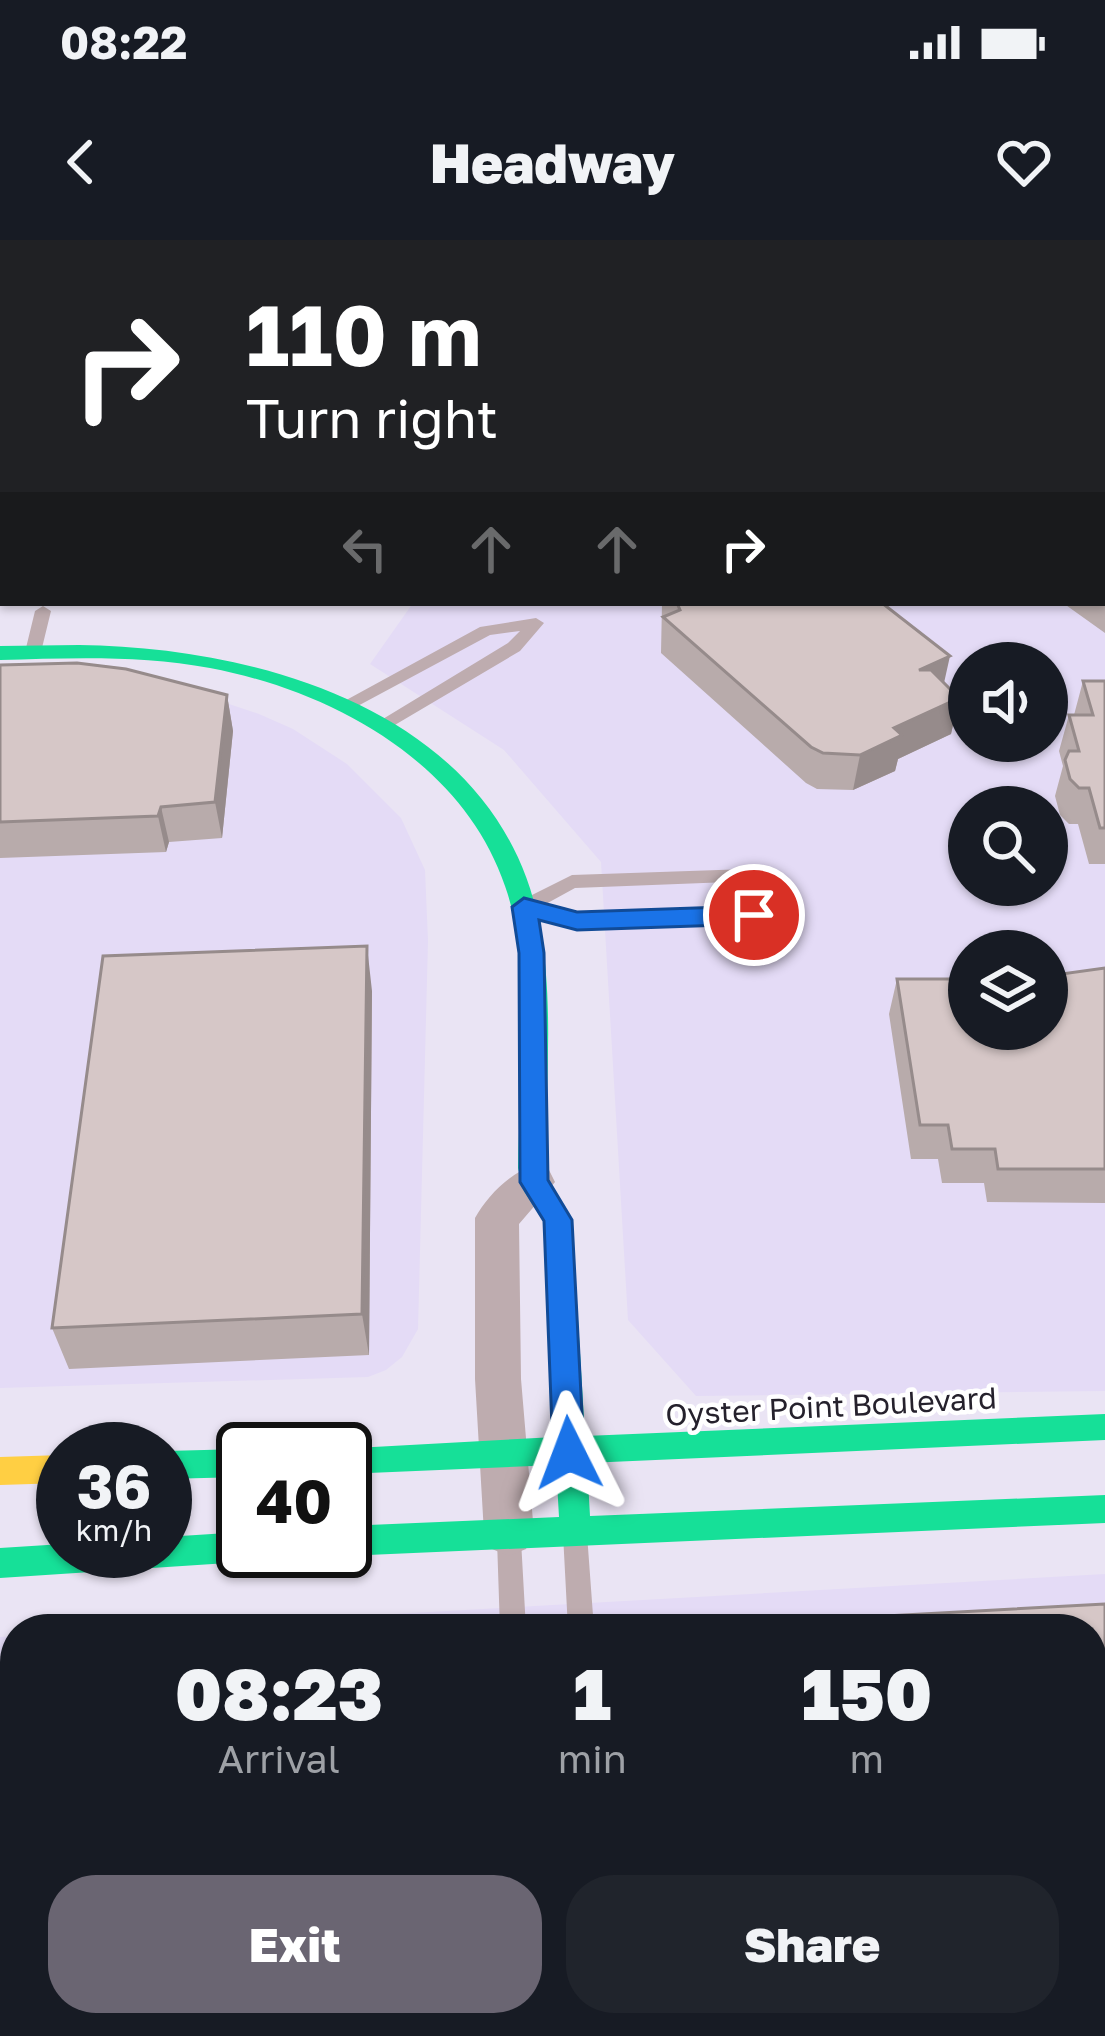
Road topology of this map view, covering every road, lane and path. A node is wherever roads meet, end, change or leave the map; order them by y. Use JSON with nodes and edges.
{"nodes":[{"id":1,"x":43,"y":611,"type":"dead end"},
{"id":2,"x":32,"y":652,"type":"junction"},
{"id":3,"x":0,"y":653,"type":"edge"},
{"id":4,"x":348,"y":704,"type":"junction"},
{"id":5,"x":382,"y":725,"type":"junction"},
{"id":6,"x":748,"y":877,"type":"dead end"},
{"id":7,"x":524,"y":907,"type":"junction"},
{"id":8,"x":754,"y":915,"type":"dead end"},
{"id":9,"x":534,"y":1182,"type":"junction"},
{"id":10,"x":1105,"y":1427,"type":"edge"},
{"id":11,"x":569,"y":1453,"type":"junction"},
{"id":12,"x":504,"y":1455,"type":"junction"},
{"id":13,"x":372,"y":1459,"type":"edge"},
{"id":14,"x":36,"y":1470,"type":"edge"},
{"id":15,"x":0,"y":1471,"type":"edge"},
{"id":16,"x":1105,"y":1509,"type":"edge"},
{"id":17,"x":575,"y":1531,"type":"junction"},
{"id":18,"x":509,"y":1534,"type":"junction"},
{"id":19,"x":372,"y":1540,"type":"edge"},
{"id":20,"x":216,"y":1549,"type":"edge"},
{"id":21,"x":0,"y":1562,"type":"edge"},
{"id":22,"x":512,"y":1614,"type":"edge"},
{"id":23,"x":580,"y":1614,"type":"edge"}],
"edges":[{"from":1,"to":2,"type":"lane"},
{"from":2,"to":3,"type":"street"},
{"from":2,"to":4,"type":"street"},
{"from":4,"to":5,"type":"street"},
{"from":4,"to":5,"type":"lane"},
{"from":5,"to":7,"type":"street"},
{"from":6,"to":7,"type":"lane"},
{"from":7,"to":8,"type":"lane"},
{"from":7,"to":9,"type":"street"},
{"from":9,"to":11,"type":"street"},
{"from":9,"to":12,"type":"street"},
{"from":10,"to":11,"type":"street","name":"Oyster Point Boulevard"},
{"from":11,"to":12,"type":"street","name":"Oyster Point Boulevard"},
{"from":11,"to":17,"type":"street"},
{"from":12,"to":13,"type":"street","name":"Oyster Point Boulevard"},
{"from":12,"to":18,"type":"street"},
{"from":14,"to":15,"type":"street"},
{"from":16,"to":17,"type":"street"},
{"from":17,"to":18,"type":"street"},
{"from":17,"to":23,"type":"lane"},
{"from":18,"to":19,"type":"street"},
{"from":18,"to":22,"type":"lane"},
{"from":20,"to":21,"type":"street"}]}
